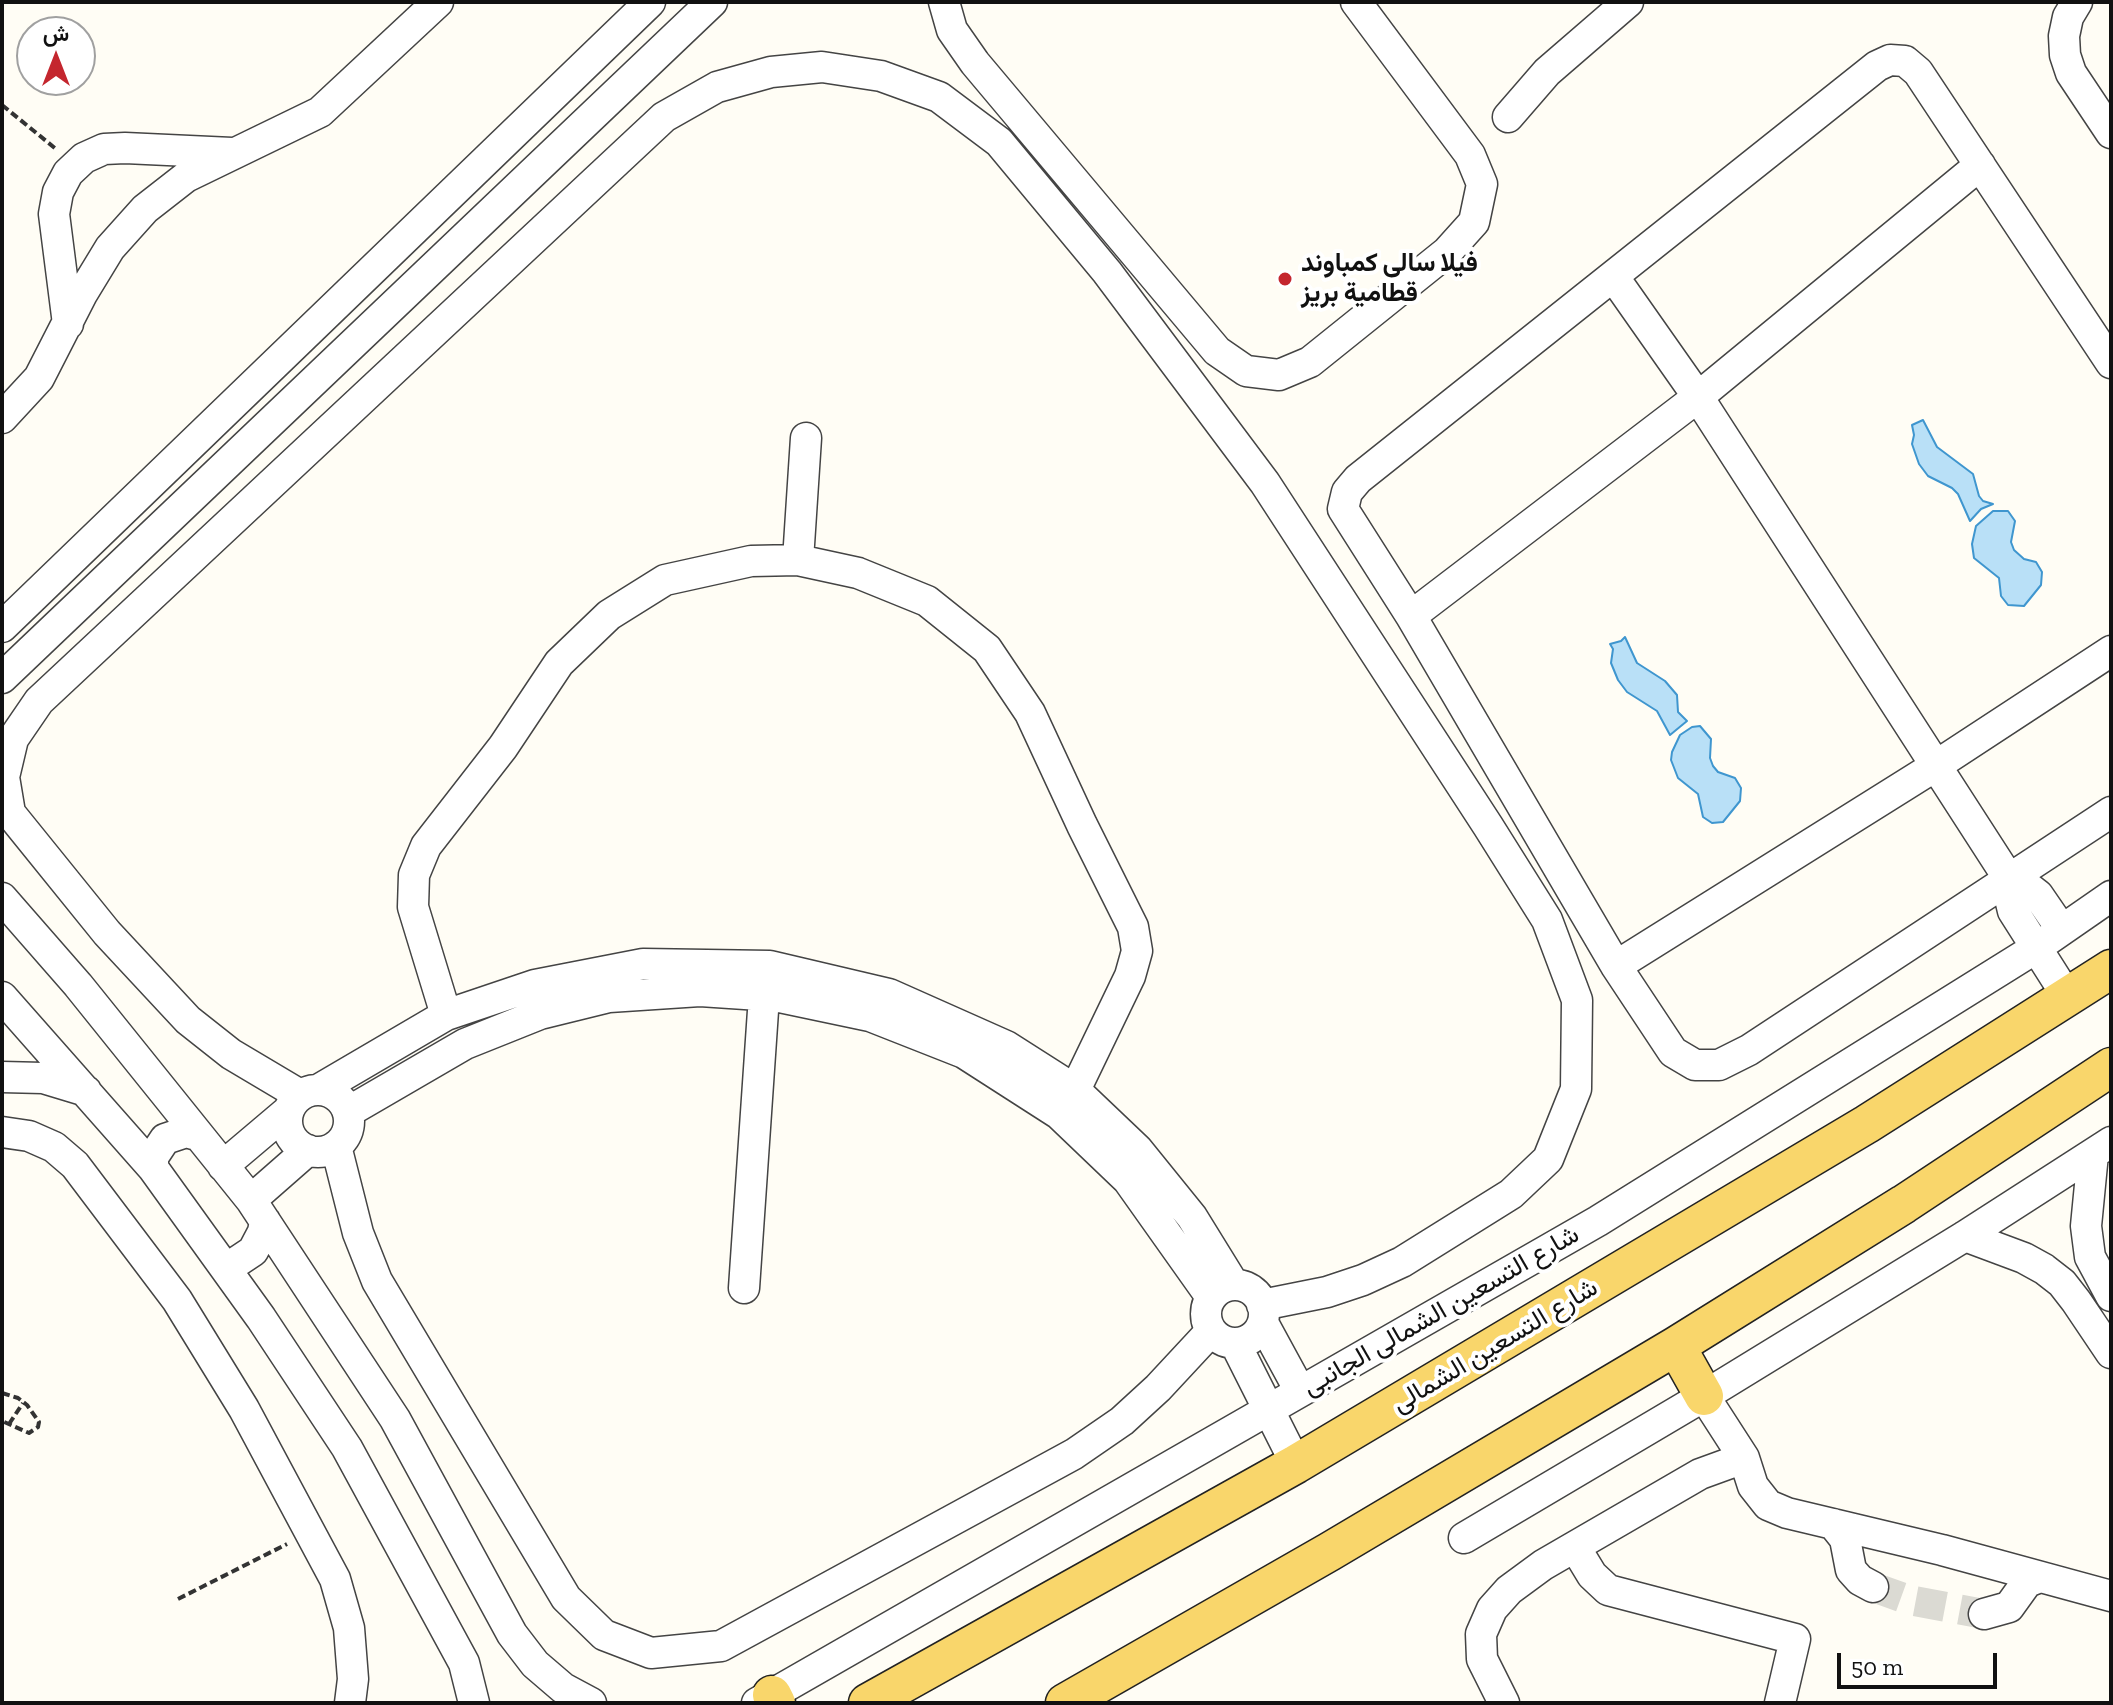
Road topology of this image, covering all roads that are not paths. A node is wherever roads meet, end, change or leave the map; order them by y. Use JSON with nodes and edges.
{"nodes":[{"id":1,"x":408,"y":2,"type":"edge"},
{"id":2,"x":438,"y":2,"type":"edge"},
{"id":3,"x":652,"y":2,"type":"edge"},
{"id":4,"x":712,"y":2,"type":"edge"},
{"id":5,"x":944,"y":2,"type":"edge"},
{"id":6,"x":1356,"y":2,"type":"edge"},
{"id":7,"x":1628,"y":2,"type":"edge"},
{"id":8,"x":2077,"y":2,"type":"edge"},
{"id":9,"x":680,"y":33,"type":"junction"},
{"id":10,"x":389,"y":47,"type":"junction"},
{"id":11,"x":1508,"y":117,"type":"dead end"},
{"id":12,"x":2111,"y":133,"type":"edge"},
{"id":13,"x":234,"y":153,"type":"junction"},
{"id":14,"x":1980,"y":165,"type":"junction"},
{"id":15,"x":1613,"y":276,"type":"junction"},
{"id":16,"x":68,"y":324,"type":"junction"},
{"id":17,"x":2111,"y":363,"type":"edge"},
{"id":18,"x":1698,"y":397,"type":"junction"},
{"id":19,"x":2,"y":418,"type":"edge"},
{"id":20,"x":806,"y":438,"type":"dead end"},
{"id":21,"x":798,"y":560,"type":"junction"},
{"id":22,"x":1411,"y":616,"type":"junction"},
{"id":23,"x":2,"y":627,"type":"edge"},
{"id":24,"x":2111,"y":651,"type":"edge"},
{"id":25,"x":2,"y":678,"type":"edge"},
{"id":26,"x":1937,"y":765,"type":"junction"},
{"id":27,"x":2111,"y":812,"type":"edge"},
{"id":28,"x":2009,"y":879,"type":"junction"},
{"id":29,"x":2111,"y":896,"type":"edge"},
{"id":30,"x":2,"y":898,"type":"edge"},
{"id":31,"x":2062,"y":930,"type":"junction"},
{"id":32,"x":2036,"y":948,"type":"junction"},
{"id":33,"x":1616,"y":966,"type":"junction"},
{"id":34,"x":2111,"y":969,"type":"edge"},
{"id":35,"x":764,"y":996,"type":"junction"},
{"id":36,"x":2067,"y":996,"type":"junction"},
{"id":37,"x":2,"y":997,"type":"edge"},
{"id":38,"x":2111,"y":1004,"type":"edge"},
{"id":39,"x":446,"y":1015,"type":"junction"},
{"id":40,"x":2111,"y":1067,"type":"edge"},
{"id":41,"x":2,"y":1077,"type":"edge"},
{"id":42,"x":1075,"y":1090,"type":"junction"},
{"id":43,"x":86,"y":1091,"type":"junction"},
{"id":44,"x":302,"y":1099,"type":"junction"},
{"id":45,"x":348,"y":1112,"type":"junction"},
{"id":46,"x":2,"y":1132,"type":"edge"},
{"id":47,"x":197,"y":1135,"type":"junction"},
{"id":48,"x":322,"y":1148,"type":"junction"},
{"id":49,"x":2102,"y":1148,"type":"edge"},
{"id":50,"x":223,"y":1166,"type":"junction"},
{"id":51,"x":153,"y":1168,"type":"junction"},
{"id":52,"x":258,"y":1211,"type":"junction"},
{"id":53,"x":1965,"y":1236,"type":"junction"},
{"id":54,"x":224,"y":1266,"type":"junction"},
{"id":55,"x":744,"y":1288,"type":"dead end"},
{"id":56,"x":1222,"y":1291,"type":"junction"},
{"id":57,"x":2111,"y":1296,"type":"edge"},
{"id":58,"x":1262,"y":1314,"type":"junction"},
{"id":59,"x":1223,"y":1337,"type":"junction"},
{"id":60,"x":1676,"y":1346,"type":"junction"},
{"id":61,"x":2111,"y":1353,"type":"edge"},
{"id":62,"x":1300,"y":1391,"type":"junction"},
{"id":63,"x":1704,"y":1396,"type":"junction"},
{"id":64,"x":1268,"y":1411,"type":"junction"},
{"id":65,"x":1744,"y":1458,"type":"junction"},
{"id":66,"x":1296,"y":1464,"type":"junction"},
{"id":67,"x":1833,"y":1524,"type":"junction"},
{"id":68,"x":1464,"y":1538,"type":"dead end"},
{"id":69,"x":1575,"y":1547,"type":"junction"},
{"id":70,"x":2040,"y":1577,"type":"junction"},
{"id":71,"x":2111,"y":1579,"type":"edge"},
{"id":72,"x":1873,"y":1587,"type":"tunnel mouth"},
{"id":73,"x":2111,"y":1596,"type":"edge"},
{"id":74,"x":1984,"y":1614,"type":"tunnel mouth"},
{"id":75,"x":566,"y":1696,"type":"edge"},
{"id":76,"x":768,"y":1700,"type":"edge"},
{"id":77,"x":350,"y":1703,"type":"edge"},
{"id":78,"x":474,"y":1703,"type":"edge"},
{"id":79,"x":591,"y":1703,"type":"edge"},
{"id":80,"x":868,"y":1703,"type":"edge"},
{"id":81,"x":1065,"y":1703,"type":"edge"},
{"id":82,"x":1504,"y":1703,"type":"edge"},
{"id":83,"x":1780,"y":1703,"type":"edge"}],
"edges":[{"from":1,"to":10,"type":"street"},
{"from":2,"to":10,"type":"street"},
{"from":3,"to":9,"type":"street"},
{"from":3,"to":23,"type":"street"},
{"from":4,"to":9,"type":"street"},
{"from":5,"to":6,"type":"street"},
{"from":7,"to":11,"type":"street"},
{"from":8,"to":12,"type":"street"},
{"from":9,"to":25,"type":"street"},
{"from":10,"to":13,"type":"street"},
{"from":13,"to":16,"type":"street"},
{"from":13,"to":16,"type":"street"},
{"from":14,"to":15,"type":"street"},
{"from":14,"to":17,"type":"street"},
{"from":14,"to":18,"type":"street"},
{"from":15,"to":18,"type":"street"},
{"from":15,"to":22,"type":"street"},
{"from":16,"to":19,"type":"street"},
{"from":18,"to":22,"type":"street"},
{"from":18,"to":26,"type":"street"},
{"from":20,"to":21,"type":"street"},
{"from":21,"to":39,"type":"street"},
{"from":21,"to":42,"type":"street"},
{"from":22,"to":33,"type":"street"},
{"from":24,"to":26,"type":"street"},
{"from":26,"to":28,"type":"street"},
{"from":26,"to":33,"type":"street"},
{"from":27,"to":28,"type":"street"},
{"from":28,"to":31,"type":"street"},
{"from":28,"to":32,"type":"street"},
{"from":28,"to":33,"type":"street"},
{"from":29,"to":31,"type":"street","name":"شارع التسعين الشمالى الجانبى"},
{"from":30,"to":47,"type":"street"},
{"from":31,"to":32,"type":"street","name":"شارع التسعين الشمالى الجانبى"},
{"from":32,"to":36,"type":"street"},
{"from":32,"to":62,"type":"street","name":"شارع التسعين الشمالى الجانبى"},
{"from":34,"to":36,"type":"main road","name":"شارع التسعين الشمالى"},
{"from":35,"to":45,"type":"street"},
{"from":35,"to":55,"type":"street"},
{"from":35,"to":56,"type":"street"},
{"from":36,"to":38,"type":"main road"},
{"from":36,"to":66,"type":"main road","name":"شارع التسعين الشمالى"},
{"from":37,"to":43,"type":"street"},
{"from":39,"to":42,"type":"street"},
{"from":39,"to":44,"type":"street"},
{"from":40,"to":60,"type":"main road"},
{"from":41,"to":43,"type":"street"},
{"from":42,"to":56,"type":"street"},
{"from":43,"to":51,"type":"street"},
{"from":44,"to":45,"type":"street"},
{"from":44,"to":48,"type":"street"},
{"from":44,"to":50,"type":"street"},
{"from":44,"to":58,"type":"street"},
{"from":45,"to":48,"type":"street"},
{"from":46,"to":77,"type":"street"},
{"from":47,"to":50,"type":"street"},
{"from":47,"to":51,"type":"street"},
{"from":48,"to":52,"type":"street"},
{"from":48,"to":59,"type":"street"},
{"from":49,"to":53,"type":"street"},
{"from":49,"to":57,"type":"street"},
{"from":50,"to":52,"type":"street"},
{"from":51,"to":54,"type":"street"},
{"from":52,"to":54,"type":"street"},
{"from":52,"to":75,"type":"street"},
{"from":53,"to":61,"type":"street"},
{"from":53,"to":63,"type":"street"},
{"from":54,"to":78,"type":"street"},
{"from":56,"to":58,"type":"street"},
{"from":56,"to":59,"type":"street"},
{"from":58,"to":59,"type":"street"},
{"from":58,"to":62,"type":"street"},
{"from":59,"to":64,"type":"street"},
{"from":60,"to":63,"type":"main road"},
{"from":60,"to":81,"type":"main road"},
{"from":62,"to":64,"type":"street","name":"شارع التسعين الشمالى الجانبى"},
{"from":63,"to":65,"type":"street"},
{"from":63,"to":68,"type":"street"},
{"from":64,"to":66,"type":"street"},
{"from":64,"to":76,"type":"street","name":"شارع التسعين الشمالى الجانبى"},
{"from":65,"to":67,"type":"street"},
{"from":65,"to":69,"type":"street"},
{"from":65,"to":71,"type":"street"},
{"from":66,"to":80,"type":"main road","name":"شارع التسعين الشمالى"},
{"from":67,"to":70,"type":"street"},
{"from":67,"to":72,"type":"street"},
{"from":69,"to":82,"type":"street"},
{"from":69,"to":83,"type":"street"},
{"from":70,"to":73,"type":"street"},
{"from":70,"to":74,"type":"street"},
{"from":75,"to":79,"type":"street"}]}
